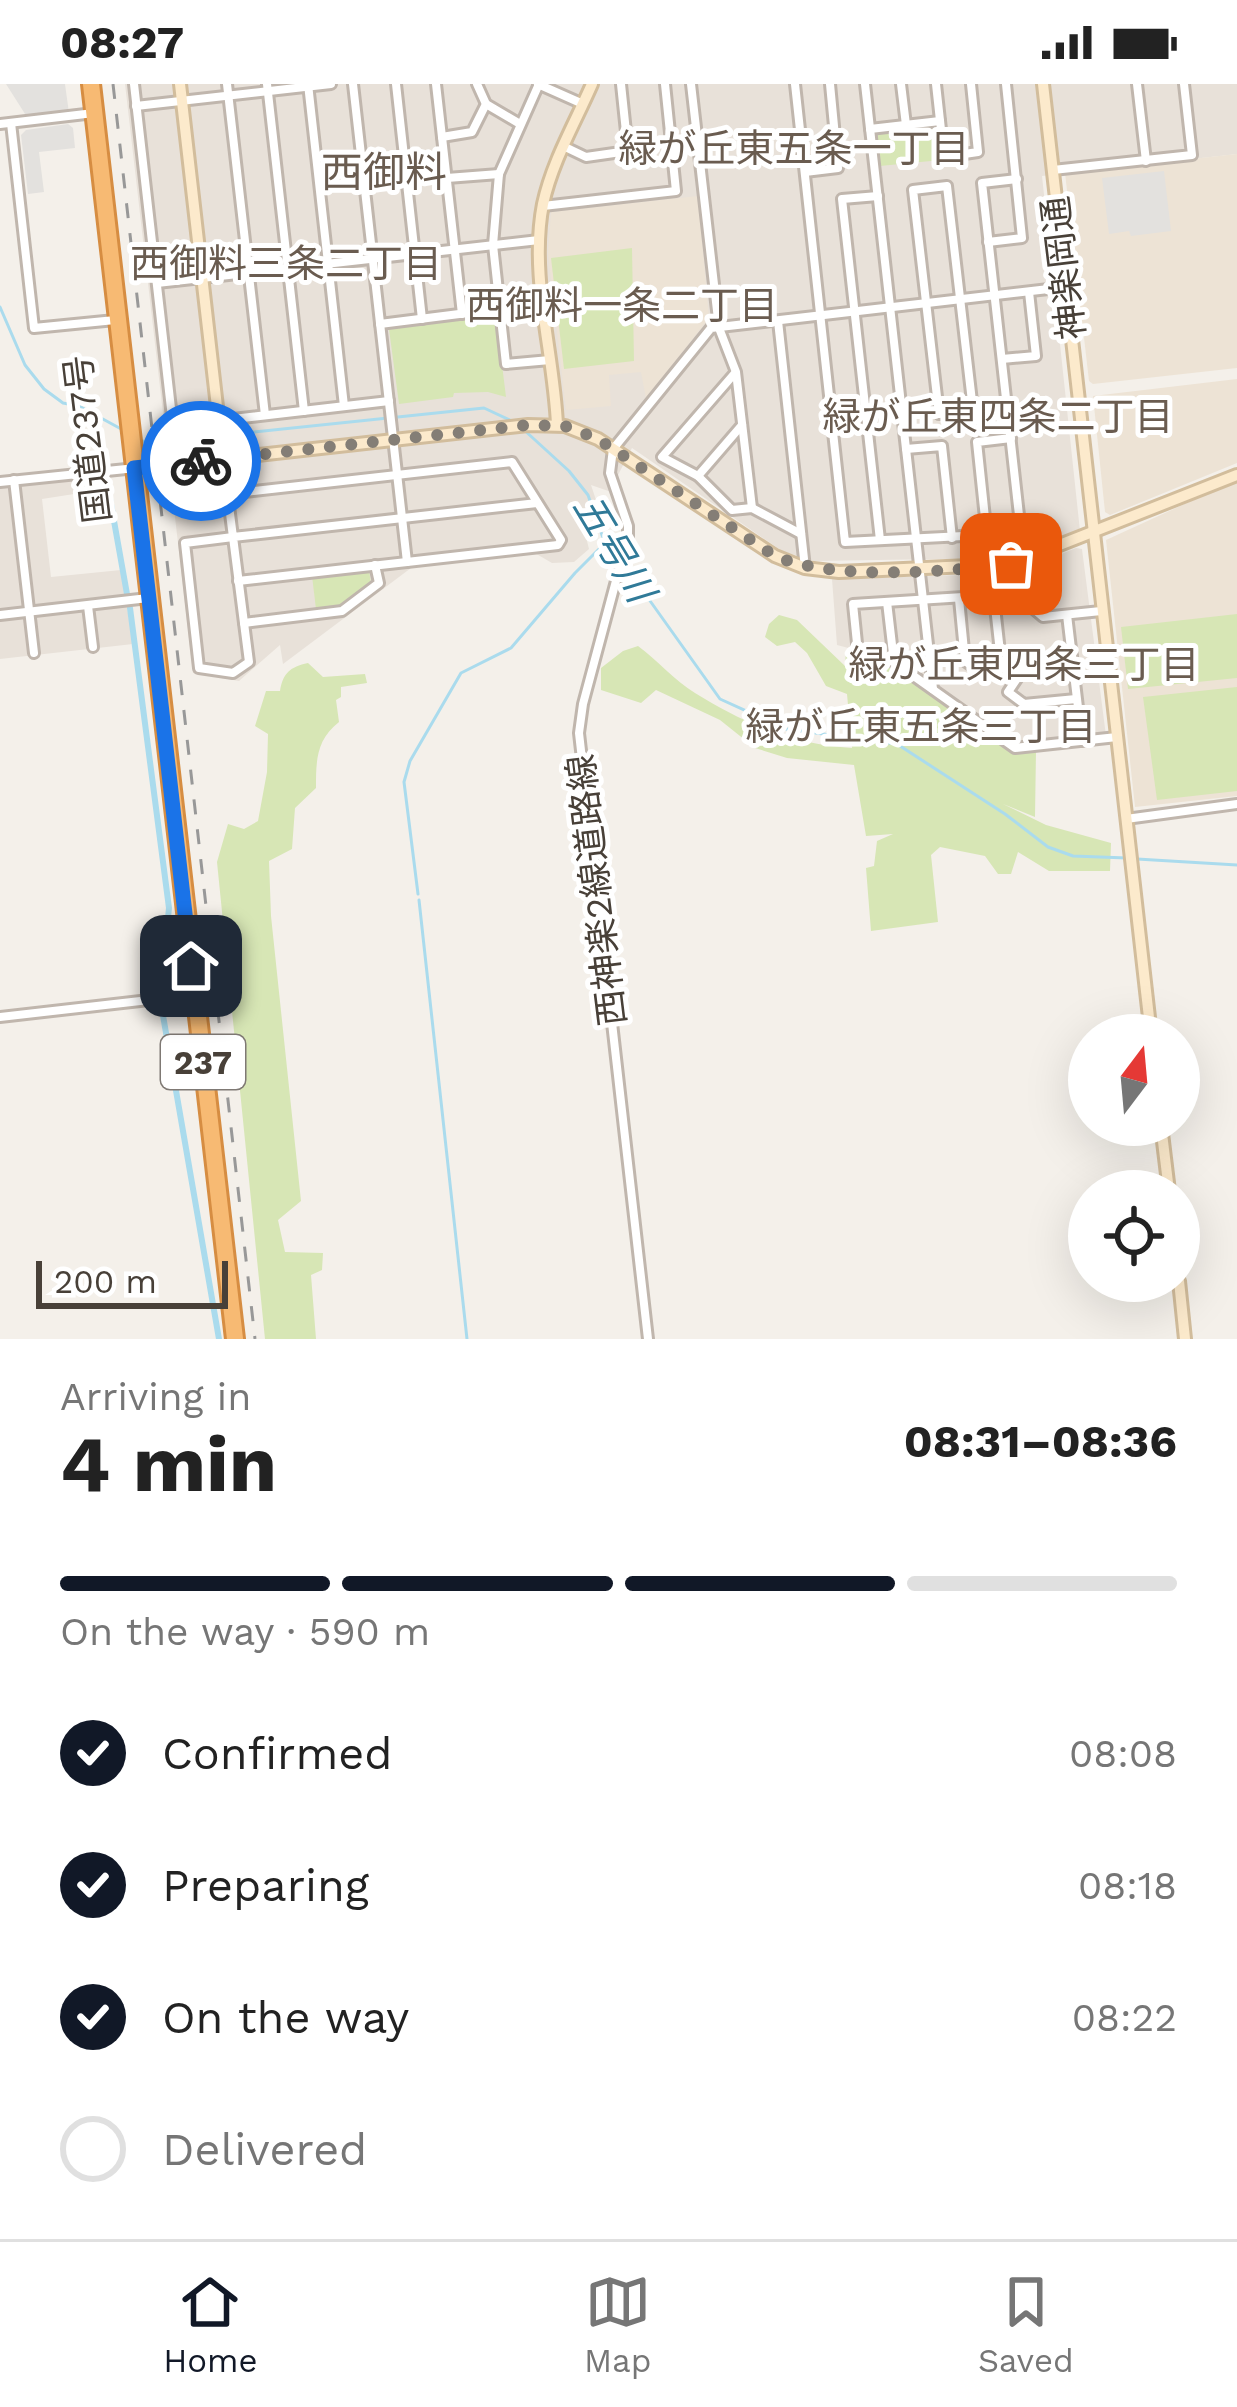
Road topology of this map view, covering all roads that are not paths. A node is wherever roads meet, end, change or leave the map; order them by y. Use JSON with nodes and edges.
{"nodes":[{"id":1,"x":80,"y":84,"type":"edge"},
{"id":2,"x":91,"y":84,"type":"edge"},
{"id":3,"x":134,"y":84,"type":"edge"},
{"id":4,"x":180,"y":84,"type":"edge"},
{"id":5,"x":226,"y":84,"type":"edge"},
{"id":6,"x":332,"y":84,"type":"edge"},
{"id":7,"x":353,"y":84,"type":"edge"},
{"id":8,"x":396,"y":84,"type":"edge"},
{"id":9,"x":436,"y":84,"type":"edge"},
{"id":10,"x":477,"y":84,"type":"edge"},
{"id":11,"x":539,"y":84,"type":"edge"},
{"id":12,"x":592,"y":84,"type":"edge"},
{"id":13,"x":621,"y":84,"type":"edge"},
{"id":14,"x":665,"y":84,"type":"edge"},
{"id":15,"x":691,"y":84,"type":"edge"},
{"id":16,"x":795,"y":84,"type":"edge"},
{"id":17,"x":830,"y":84,"type":"edge"},
{"id":18,"x":865,"y":84,"type":"edge"},
{"id":19,"x":901,"y":84,"type":"edge"},
{"id":20,"x":936,"y":84,"type":"edge"},
{"id":21,"x":971,"y":84,"type":"edge"},
{"id":22,"x":1006,"y":84,"type":"edge"},
{"id":23,"x":1042,"y":84,"type":"edge"},
{"id":24,"x":1137,"y":84,"type":"edge"},
{"id":25,"x":1184,"y":84,"type":"edge"},
{"id":26,"x":308,"y":85,"type":"edge"},
{"id":27,"x":268,"y":88,"type":"edge"},
{"id":28,"x":228,"y":96,"type":"junction"},
{"id":29,"x":182,"y":101,"type":"junction"},
{"id":30,"x":486,"y":104,"type":"junction"},
{"id":31,"x":583,"y":104,"type":"junction"},
{"id":32,"x":136,"y":106,"type":"junction"},
{"id":33,"x":89,"y":114,"type":"junction"},
{"id":34,"x":940,"y":121,"type":"junction"},
{"id":35,"x":11,"y":123,"type":"junction"},
{"id":36,"x":0,"y":124,"type":"edge"},
{"id":37,"x":520,"y":124,"type":"junction"},
{"id":38,"x":906,"y":125,"type":"junction"},
{"id":39,"x":870,"y":129,"type":"junction"},
{"id":40,"x":442,"y":137,"type":"junction"},
{"id":41,"x":563,"y":146,"type":"junction"},
{"id":42,"x":1145,"y":161,"type":"junction"},
{"id":43,"x":1053,"y":170,"type":"junction"},
{"id":44,"x":804,"y":172,"type":"junction"},
{"id":45,"x":499,"y":174,"type":"junction"},
{"id":46,"x":446,"y":178,"type":"junction"},
{"id":47,"x":1017,"y":179,"type":"junction"},
{"id":48,"x":878,"y":196,"type":"junction"},
{"id":49,"x":543,"y":206,"type":"junction"},
{"id":50,"x":539,"y":240,"type":"junction"},
{"id":51,"x":988,"y":242,"type":"junction"},
{"id":52,"x":493,"y":245,"type":"junction"},
{"id":53,"x":455,"y":250,"type":"junction"},
{"id":54,"x":415,"y":254,"type":"junction"},
{"id":55,"x":373,"y":259,"type":"junction"},
{"id":56,"x":328,"y":264,"type":"junction"},
{"id":57,"x":288,"y":268,"type":"junction"},
{"id":58,"x":249,"y":273,"type":"junction"},
{"id":59,"x":202,"y":278,"type":"junction"},
{"id":60,"x":157,"y":283,"type":"junction"},
{"id":61,"x":1066,"y":287,"type":"junction"},
{"id":62,"x":1029,"y":292,"type":"junction"},
{"id":63,"x":995,"y":296,"type":"junction"},
{"id":64,"x":960,"y":300,"type":"junction"},
{"id":65,"x":926,"y":304,"type":"junction"},
{"id":66,"x":890,"y":308,"type":"junction"},
{"id":67,"x":499,"y":309,"type":"junction"},
{"id":68,"x":855,"y":312,"type":"junction"},
{"id":69,"x":462,"y":314,"type":"junction"},
{"id":70,"x":820,"y":316,"type":"junction"},
{"id":71,"x":422,"y":319,"type":"junction"},
{"id":72,"x":111,"y":321,"type":"junction"},
{"id":73,"x":778,"y":321,"type":"junction"},
{"id":74,"x":380,"y":324,"type":"junction"},
{"id":75,"x":718,"y":328,"type":"junction"},
{"id":76,"x":1002,"y":359,"type":"junction"},
{"id":77,"x":550,"y":360,"type":"junction"},
{"id":78,"x":736,"y":372,"type":"junction"},
{"id":79,"x":344,"y":406,"type":"junction"},
{"id":80,"x":389,"y":406,"type":"junction"},
{"id":81,"x":304,"y":411,"type":"junction"},
{"id":82,"x":265,"y":416,"type":"junction"},
{"id":83,"x":219,"y":425,"type":"junction"},
{"id":84,"x":557,"y":425,"type":"junction"},
{"id":85,"x":742,"y":425,"type":"junction"},
{"id":86,"x":393,"y":433,"type":"junction"},
{"id":87,"x":1011,"y":438,"type":"junction"},
{"id":88,"x":614,"y":449,"type":"junction"},
{"id":89,"x":906,"y":449,"type":"junction"},
{"id":90,"x":222,"y":453,"type":"junction"},
{"id":91,"x":129,"y":468,"type":"junction"},
{"id":92,"x":397,"y":475,"type":"junction"},
{"id":93,"x":1237,"y":475,"type":"edge"},
{"id":94,"x":698,"y":476,"type":"junction"},
{"id":95,"x":14,"y":481,"type":"junction"},
{"id":96,"x":0,"y":482,"type":"edge"},
{"id":97,"x":227,"y":494,"type":"junction"},
{"id":98,"x":537,"y":503,"type":"junction"},
{"id":99,"x":752,"y":508,"type":"junction"},
{"id":100,"x":402,"y":518,"type":"junction"},
{"id":101,"x":1093,"y":532,"type":"junction"},
{"id":102,"x":1021,"y":533,"type":"junction"},
{"id":103,"x":801,"y":534,"type":"junction"},
{"id":104,"x":233,"y":537,"type":"junction"},
{"id":105,"x":987,"y":537,"type":"junction"},
{"id":106,"x":952,"y":538,"type":"junction"},
{"id":107,"x":916,"y":539,"type":"junction"},
{"id":108,"x":880,"y":541,"type":"junction"},
{"id":109,"x":1024,"y":560,"type":"junction"},
{"id":110,"x":407,"y":562,"type":"junction"},
{"id":111,"x":375,"y":566,"type":"junction"},
{"id":112,"x":805,"y":568,"type":"junction"},
{"id":113,"x":920,"y":569,"type":"junction"},
{"id":114,"x":238,"y":581,"type":"junction"},
{"id":115,"x":1028,"y":593,"type":"junction"},
{"id":116,"x":994,"y":597,"type":"junction"},
{"id":117,"x":145,"y":598,"type":"junction"},
{"id":118,"x":959,"y":599,"type":"junction"},
{"id":119,"x":923,"y":600,"type":"junction"},
{"id":120,"x":887,"y":602,"type":"junction"},
{"id":121,"x":88,"y":606,"type":"junction"},
{"id":122,"x":1101,"y":611,"type":"junction"},
{"id":123,"x":28,"y":612,"type":"junction"},
{"id":124,"x":0,"y":615,"type":"edge"},
{"id":125,"x":1067,"y":615,"type":"junction"},
{"id":126,"x":244,"y":623,"type":"junction"},
{"id":127,"x":93,"y":647,"type":"dead end"},
{"id":128,"x":34,"y":653,"type":"dead end"},
{"id":129,"x":1072,"y":657,"type":"junction"},
{"id":130,"x":894,"y":662,"type":"junction"},
{"id":131,"x":933,"y":689,"type":"junction"},
{"id":132,"x":1076,"y":699,"type":"junction"},
{"id":133,"x":1117,"y":737,"type":"junction"},
{"id":134,"x":1082,"y":741,"type":"junction"},
{"id":135,"x":1237,"y":804,"type":"edge"},
{"id":136,"x":1126,"y":819,"type":"junction"},
{"id":137,"x":195,"y":995,"type":"junction"},
{"id":138,"x":1149,"y":1014,"type":"edge"},
{"id":139,"x":0,"y":1017,"type":"edge"},
{"id":140,"x":1181,"y":1302,"type":"edge"},
{"id":141,"x":235,"y":1339,"type":"edge"},
{"id":142,"x":648,"y":1339,"type":"edge"},
{"id":143,"x":1185,"y":1339,"type":"edge"}],
"edges":[{"from":1,"to":33,"type":"highway","name":"国道237号","number":"237"},
{"from":2,"to":33,"type":"highway","name":"国道237号","number":"237"},
{"from":3,"to":32,"type":"street"},
{"from":4,"to":29,"type":"street"},
{"from":5,"to":28,"type":"street"},
{"from":6,"to":26,"type":"street"},
{"from":7,"to":55,"type":"street"},
{"from":8,"to":54,"type":"street"},
{"from":9,"to":40,"type":"street"},
{"from":10,"to":30,"type":"street"},
{"from":11,"to":31,"type":"street"},
{"from":11,"to":37,"type":"street"},
{"from":12,"to":31,"type":"street"},
{"from":13,"to":41,"type":"street"},
{"from":14,"to":49,"type":"street"},
{"from":15,"to":75,"type":"street"},
{"from":16,"to":44,"type":"street"},
{"from":17,"to":44,"type":"street"},
{"from":18,"to":39,"type":"street"},
{"from":19,"to":38,"type":"street"},
{"from":20,"to":34,"type":"street"},
{"from":21,"to":34,"type":"street"},
{"from":22,"to":47,"type":"street"},
{"from":23,"to":43,"type":"street","name":"神楽岡通"},
{"from":24,"to":42,"type":"street"},
{"from":25,"to":42,"type":"street"},
{"from":26,"to":27,"type":"street"},
{"from":26,"to":56,"type":"street"},
{"from":27,"to":28,"type":"street"},
{"from":27,"to":57,"type":"street"},
{"from":28,"to":29,"type":"street"},
{"from":28,"to":58,"type":"street"},
{"from":29,"to":32,"type":"street"},
{"from":29,"to":59,"type":"street"},
{"from":30,"to":37,"type":"street"},
{"from":30,"to":40,"type":"street"},
{"from":31,"to":41,"type":"street"},
{"from":32,"to":60,"type":"street"},
{"from":33,"to":35,"type":"street"},
{"from":33,"to":72,"type":"highway","name":"国道237号","number":"237"},
{"from":34,"to":38,"type":"street"},
{"from":35,"to":36,"type":"street"},
{"from":35,"to":72,"type":"street"},
{"from":37,"to":45,"type":"street"},
{"from":38,"to":39,"type":"street"},
{"from":39,"to":48,"type":"street"},
{"from":40,"to":46,"type":"street"},
{"from":41,"to":49,"type":"street"},
{"from":42,"to":43,"type":"street"},
{"from":43,"to":61,"type":"street","name":"神楽岡通"},
{"from":44,"to":70,"type":"street"},
{"from":45,"to":46,"type":"street"},
{"from":45,"to":52,"type":"street"},
{"from":46,"to":53,"type":"street"},
{"from":47,"to":51,"type":"street"},
{"from":47,"to":51,"type":"street"},
{"from":48,"to":66,"type":"street"},
{"from":48,"to":68,"type":"street"},
{"from":49,"to":50,"type":"street"},
{"from":50,"to":52,"type":"street"},
{"from":50,"to":77,"type":"street"},
{"from":51,"to":63,"type":"street"},
{"from":52,"to":53,"type":"street"},
{"from":52,"to":67,"type":"street"},
{"from":53,"to":54,"type":"street"},
{"from":53,"to":69,"type":"street"},
{"from":54,"to":55,"type":"street"},
{"from":54,"to":71,"type":"street"},
{"from":55,"to":56,"type":"street"},
{"from":55,"to":74,"type":"street"},
{"from":56,"to":57,"type":"street"},
{"from":56,"to":79,"type":"street"},
{"from":57,"to":58,"type":"street"},
{"from":57,"to":81,"type":"street"},
{"from":58,"to":59,"type":"street"},
{"from":58,"to":82,"type":"street"},
{"from":59,"to":60,"type":"street"},
{"from":59,"to":83,"type":"street"},
{"from":60,"to":83,"type":"street"},
{"from":61,"to":62,"type":"street"},
{"from":61,"to":101,"type":"street","name":"神楽岡通"},
{"from":62,"to":63,"type":"street"},
{"from":62,"to":76,"type":"street"},
{"from":63,"to":64,"type":"street"},
{"from":63,"to":76,"type":"street"},
{"from":64,"to":65,"type":"street"},
{"from":64,"to":65,"type":"street"},
{"from":64,"to":65,"type":"street"},
{"from":65,"to":66,"type":"street"},
{"from":66,"to":68,"type":"street"},
{"from":66,"to":89,"type":"street"},
{"from":67,"to":69,"type":"street"},
{"from":67,"to":77,"type":"street"},
{"from":68,"to":70,"type":"street"},
{"from":68,"to":108,"type":"street"},
{"from":69,"to":71,"type":"street"},
{"from":70,"to":73,"type":"street"},
{"from":70,"to":108,"type":"street"},
{"from":71,"to":74,"type":"street"},
{"from":72,"to":91,"type":"highway","name":"国道237号","number":"237"},
{"from":73,"to":75,"type":"street"},
{"from":73,"to":103,"type":"street"},
{"from":74,"to":80,"type":"street"},
{"from":75,"to":78,"type":"street"},
{"from":75,"to":88,"type":"street"},
{"from":76,"to":87,"type":"street"},
{"from":77,"to":84,"type":"street"},
{"from":78,"to":85,"type":"street"},
{"from":78,"to":94,"type":"street"},
{"from":79,"to":80,"type":"street"},
{"from":79,"to":81,"type":"street"},
{"from":80,"to":86,"type":"street"},
{"from":81,"to":82,"type":"street"},
{"from":82,"to":83,"type":"street"},
{"from":83,"to":90,"type":"street"},
{"from":84,"to":86,"type":"street"},
{"from":84,"to":88,"type":"street"},
{"from":85,"to":94,"type":"street"},
{"from":85,"to":99,"type":"street"},
{"from":86,"to":90,"type":"street"},
{"from":86,"to":92,"type":"street"},
{"from":87,"to":102,"type":"street"},
{"from":87,"to":105,"type":"street"},
{"from":88,"to":112,"type":"street"},
{"from":88,"to":142,"type":"street","name":"西神楽2線道路線"},
{"from":89,"to":106,"type":"street"},
{"from":89,"to":107,"type":"street"},
{"from":90,"to":91,"type":"street"},
{"from":90,"to":97,"type":"street"},
{"from":91,"to":95,"type":"street"},
{"from":91,"to":117,"type":"highway","name":"国道237号","number":"237"},
{"from":92,"to":97,"type":"street"},
{"from":92,"to":98,"type":"street"},
{"from":92,"to":100,"type":"street"},
{"from":93,"to":101,"type":"street"},
{"from":94,"to":99,"type":"street"},
{"from":95,"to":96,"type":"street"},
{"from":95,"to":123,"type":"street"},
{"from":97,"to":104,"type":"street"},
{"from":98,"to":100,"type":"street"},
{"from":98,"to":110,"type":"street"},
{"from":99,"to":103,"type":"street"},
{"from":100,"to":104,"type":"street"},
{"from":100,"to":110,"type":"street"},
{"from":101,"to":109,"type":"street"},
{"from":101,"to":122,"type":"street","name":"神楽岡通"},
{"from":102,"to":105,"type":"street"},
{"from":102,"to":109,"type":"street"},
{"from":103,"to":112,"type":"street"},
{"from":104,"to":114,"type":"street"},
{"from":104,"to":126,"type":"street"},
{"from":105,"to":106,"type":"street"},
{"from":106,"to":107,"type":"street"},
{"from":107,"to":108,"type":"street"},
{"from":107,"to":113,"type":"street"},
{"from":109,"to":113,"type":"street"},
{"from":109,"to":115,"type":"street"},
{"from":110,"to":111,"type":"street"},
{"from":111,"to":114,"type":"street"},
{"from":111,"to":126,"type":"street"},
{"from":112,"to":113,"type":"street"},
{"from":113,"to":119,"type":"street"},
{"from":114,"to":126,"type":"street"},
{"from":115,"to":116,"type":"street"},
{"from":115,"to":125,"type":"street"},
{"from":116,"to":118,"type":"street"},
{"from":116,"to":118,"type":"street"},
{"from":117,"to":121,"type":"street"},
{"from":117,"to":137,"type":"highway","name":"国道237号","number":"237"},
{"from":118,"to":119,"type":"street"},
{"from":119,"to":120,"type":"street"},
{"from":119,"to":131,"type":"street"},
{"from":120,"to":130,"type":"street"},
{"from":120,"to":130,"type":"street"},
{"from":121,"to":123,"type":"street"},
{"from":121,"to":127,"type":"street"},
{"from":122,"to":125,"type":"street"},
{"from":122,"to":133,"type":"street","name":"神楽岡通"},
{"from":123,"to":124,"type":"street"},
{"from":123,"to":128,"type":"street"},
{"from":125,"to":129,"type":"street"},
{"from":129,"to":132,"type":"street"},
{"from":129,"to":132,"type":"street"},
{"from":130,"to":131,"type":"street"},
{"from":131,"to":134,"type":"street"},
{"from":132,"to":134,"type":"street"},
{"from":133,"to":134,"type":"street"},
{"from":133,"to":136,"type":"street","name":"神楽岡通"},
{"from":135,"to":136,"type":"street"},
{"from":136,"to":138,"type":"street","name":"神楽岡通"},
{"from":137,"to":139,"type":"street"},
{"from":137,"to":141,"type":"highway","name":"国道237号","number":"237"},
{"from":140,"to":143,"type":"street"}]}
